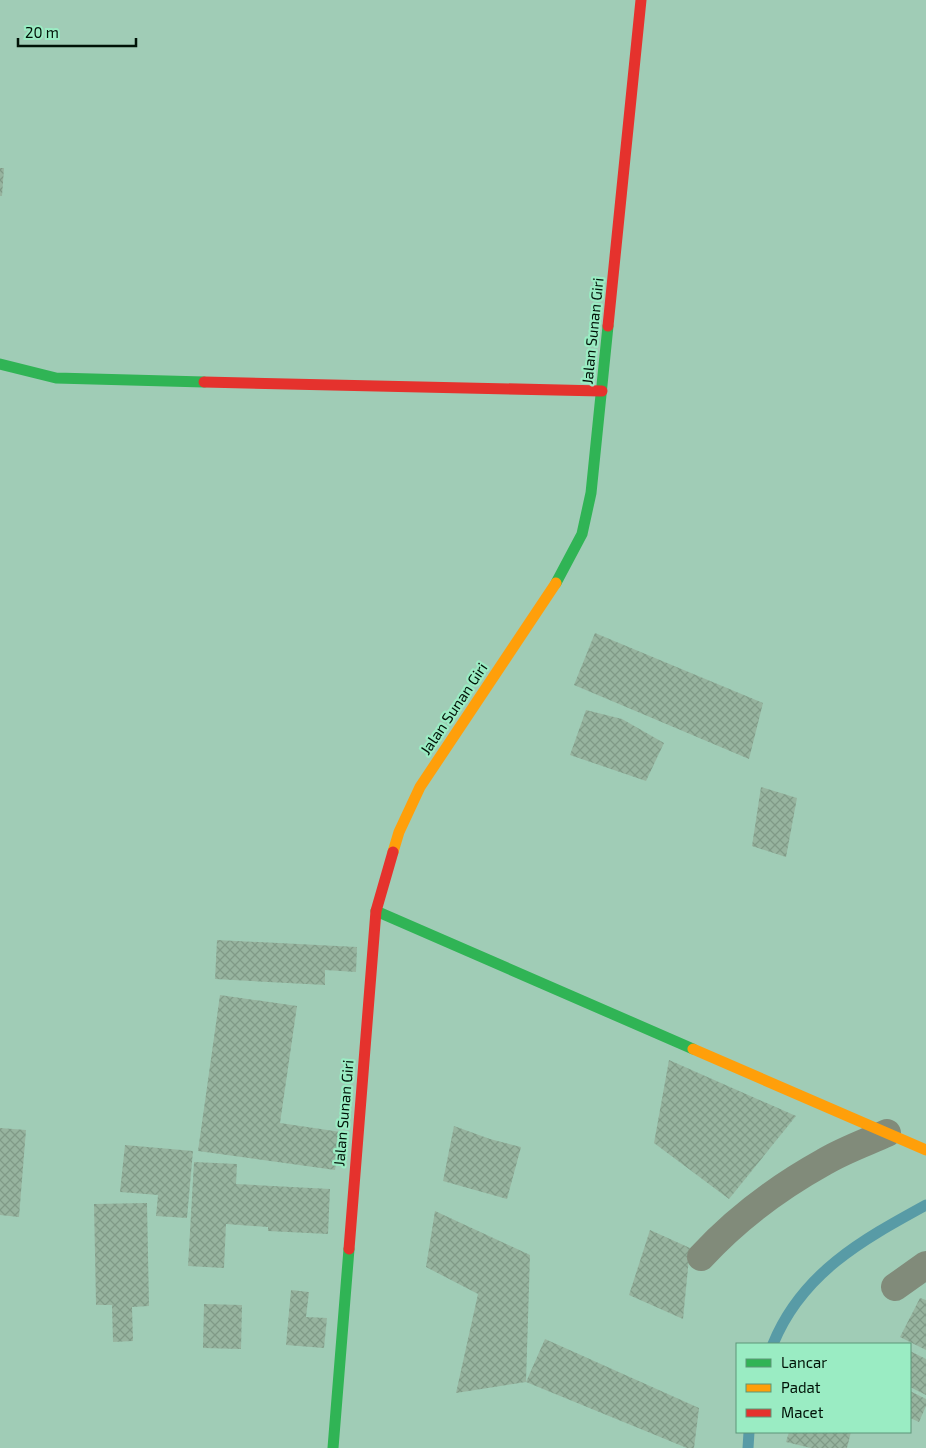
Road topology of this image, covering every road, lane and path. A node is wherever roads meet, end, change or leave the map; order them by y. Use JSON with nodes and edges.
{"nodes":[{"id":1,"x":641,"y":0,"type":"edge"},
{"id":2,"x":0,"y":364,"type":"edge"},
{"id":3,"x":602,"y":391,"type":"junction"},
{"id":4,"x":376,"y":912,"type":"junction"},
{"id":5,"x":887,"y":1133,"type":"junction"},
{"id":6,"x":926,"y":1150,"type":"edge"},
{"id":7,"x":701,"y":1257,"type":"dead end"},
{"id":8,"x":926,"y":1265,"type":"edge"},
{"id":9,"x":895,"y":1287,"type":"dead end"},
{"id":10,"x":333,"y":1448,"type":"edge"}],
"edges":[{"from":1,"to":3,"type":"street","name":"Jalan Sunan Giri"},
{"from":2,"to":3,"type":"street"},
{"from":3,"to":4,"type":"street","name":"Jalan Sunan Giri"},
{"from":4,"to":5,"type":"street"},
{"from":4,"to":10,"type":"street","name":"Jalan Sunan Giri"},
{"from":5,"to":6,"type":"street"},
{"from":5,"to":7,"type":"street"},
{"from":8,"to":9,"type":"street"}]}
